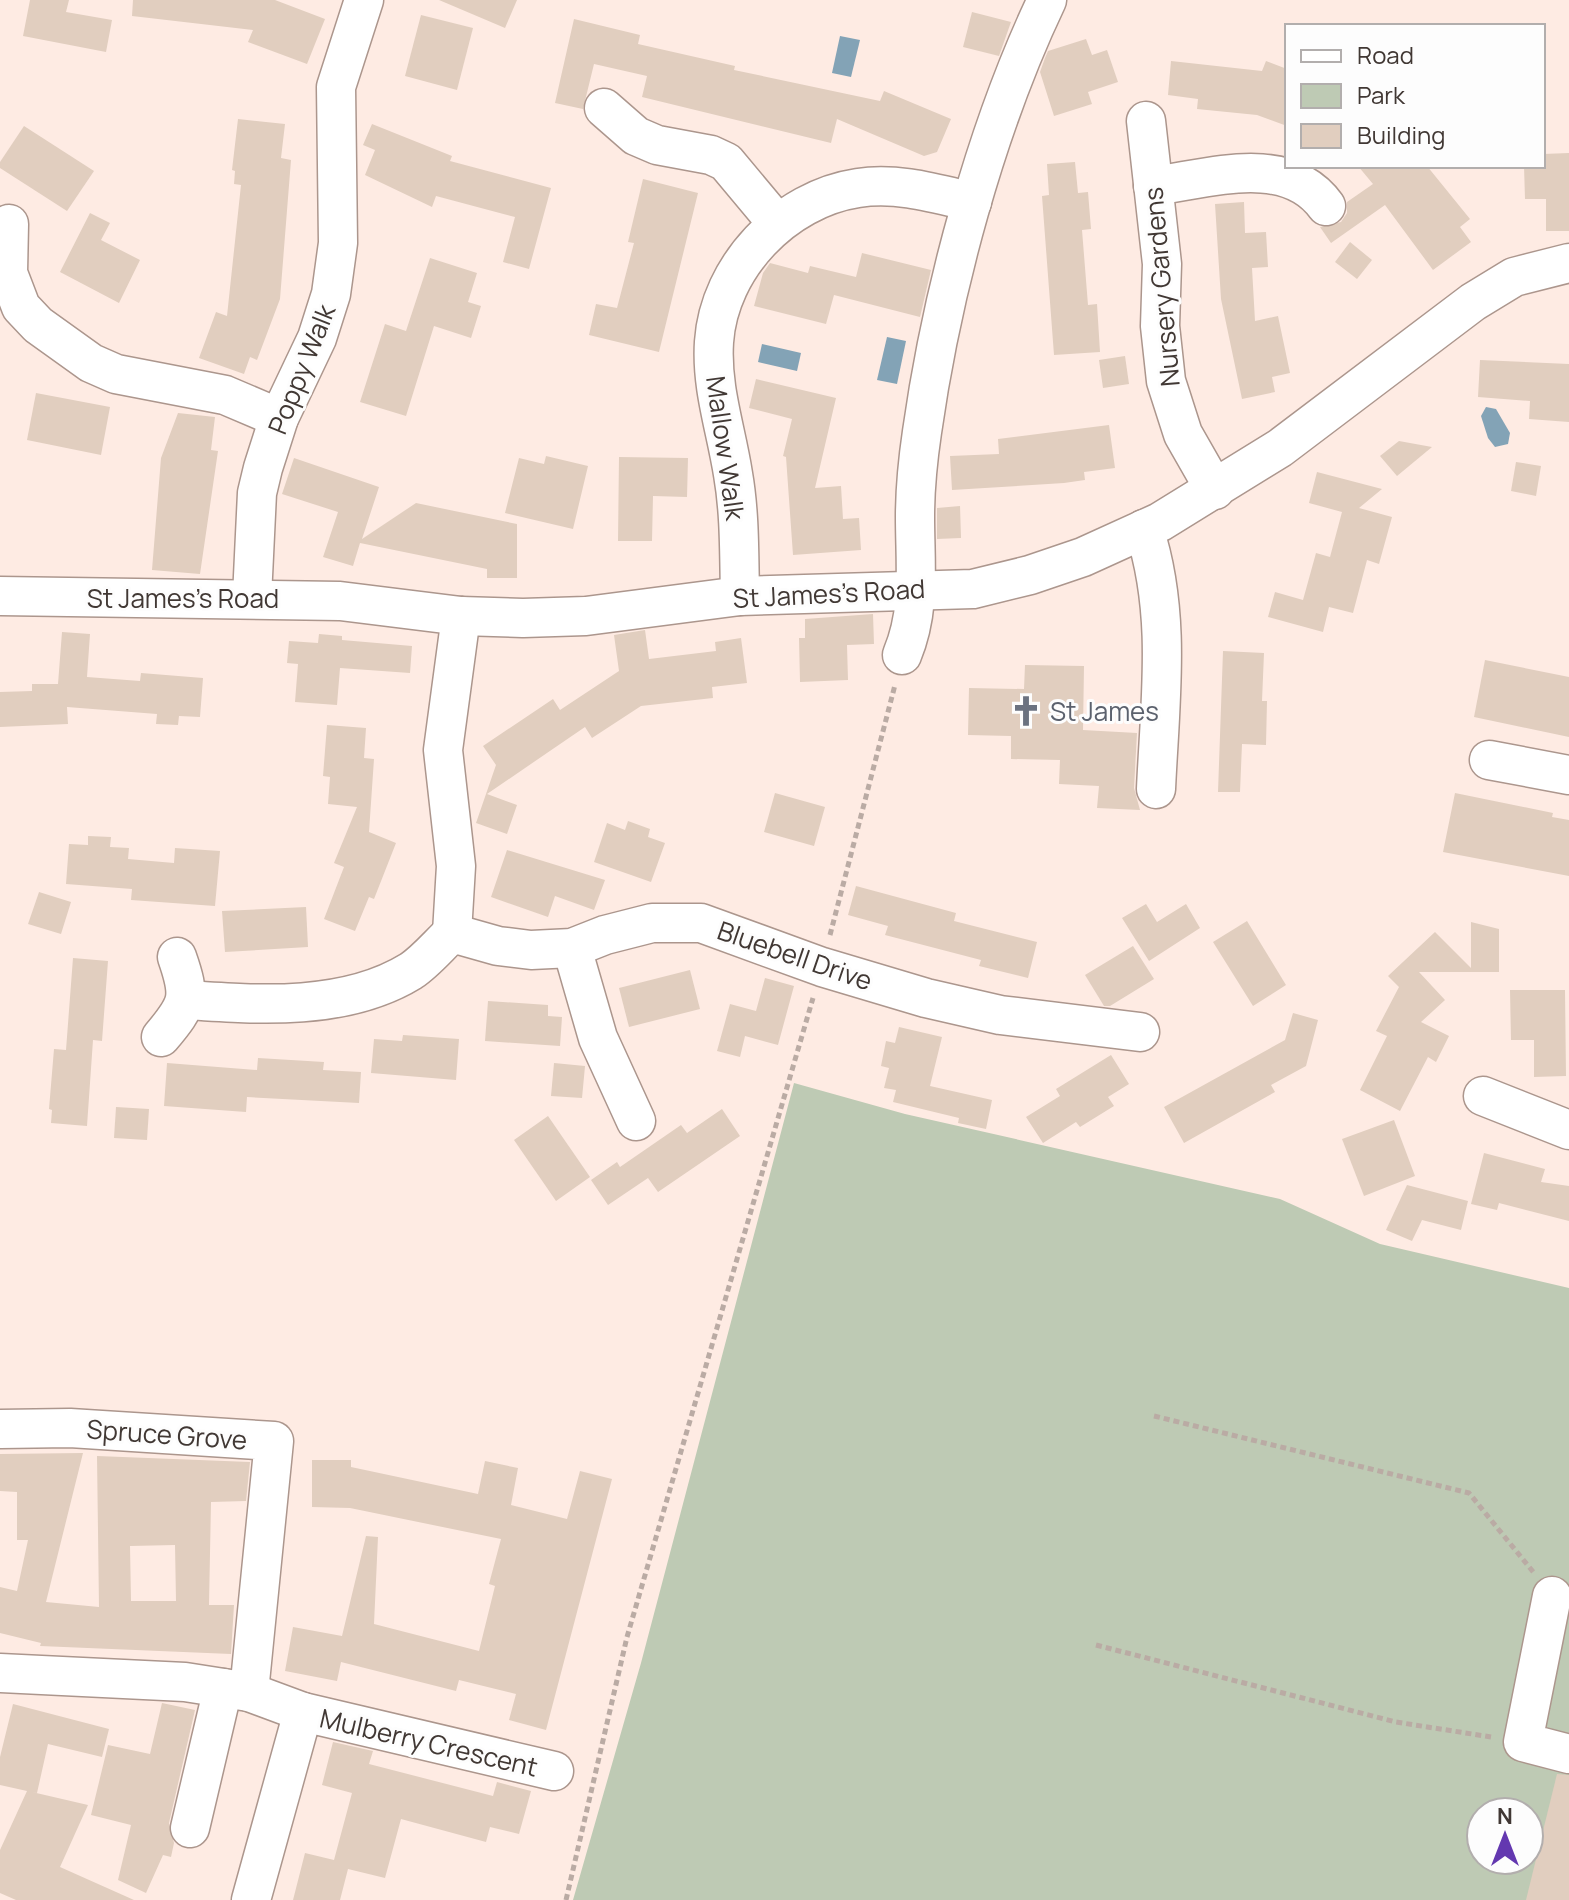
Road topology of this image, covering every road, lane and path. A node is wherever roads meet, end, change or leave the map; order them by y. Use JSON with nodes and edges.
{"nodes":[{"id":1,"x":364,"y":0,"type":"edge"},
{"id":2,"x":1047,"y":0,"type":"edge"},
{"id":3,"x":604,"y":108,"type":"dead end"},
{"id":4,"x":1146,"y":121,"type":"dead end"},
{"id":5,"x":1153,"y":186,"type":"junction"},
{"id":6,"x":972,"y":202,"type":"junction"},
{"id":7,"x":1326,"y":206,"type":"dead end"},
{"id":8,"x":777,"y":223,"type":"junction"},
{"id":9,"x":9,"y":224,"type":"dead end"},
{"id":10,"x":1569,"y":263,"type":"edge"},
{"id":11,"x":279,"y":418,"type":"junction"},
{"id":12,"x":1215,"y":490,"type":"junction"},
{"id":13,"x":1144,"y":529,"type":"junction"},
{"id":14,"x":916,"y":588,"type":"junction"},
{"id":15,"x":0,"y":596,"type":"edge"},
{"id":16,"x":740,"y":596,"type":"junction"},
{"id":17,"x":252,"y":597,"type":"junction"},
{"id":18,"x":461,"y":616,"type":"junction"},
{"id":19,"x":902,"y":655,"type":"joint"},
{"id":20,"x":1489,"y":760,"type":"dead end"},
{"id":21,"x":1569,"y":775,"type":"edge"},
{"id":22,"x":1156,"y":789,"type":"dead end"},
{"id":23,"x":452,"y":933,"type":"junction"},
{"id":24,"x":572,"y":948,"type":"junction"},
{"id":25,"x":177,"y":957,"type":"dead end"},
{"id":26,"x":822,"y":967,"type":"junction"},
{"id":27,"x":187,"y":1000,"type":"junction"},
{"id":28,"x":1140,"y":1032,"type":"dead end"},
{"id":29,"x":161,"y":1037,"type":"dead end"},
{"id":30,"x":1483,"y":1096,"type":"dead end"},
{"id":31,"x":636,"y":1121,"type":"dead end"},
{"id":32,"x":1569,"y":1130,"type":"edge"},
{"id":33,"x":1154,"y":1416,"type":"dead end"},
{"id":34,"x":0,"y":1429,"type":"edge"},
{"id":35,"x":1552,"y":1596,"type":"joint"},
{"id":36,"x":1096,"y":1645,"type":"dead end"},
{"id":37,"x":0,"y":1673,"type":"edge"},
{"id":38,"x":236,"y":1690,"type":"junction"},
{"id":39,"x":303,"y":1712,"type":"junction"},
{"id":40,"x":1523,"y":1742,"type":"junction"},
{"id":41,"x":1569,"y":1754,"type":"edge"},
{"id":42,"x":554,"y":1771,"type":"dead end"},
{"id":43,"x":190,"y":1828,"type":"dead end"},
{"id":44,"x":251,"y":1900,"type":"edge"},
{"id":45,"x":566,"y":1900,"type":"edge"}],
"edges":[{"from":1,"to":11,"type":"street","name":"Poppy Walk"},
{"from":2,"to":6,"type":"street"},
{"from":3,"to":8,"type":"street"},
{"from":4,"to":5,"type":"street","name":"Nursery Gardens"},
{"from":5,"to":7,"type":"street"},
{"from":5,"to":12,"type":"street","name":"Nursery Gardens"},
{"from":6,"to":8,"type":"street","name":"Mallow Walk"},
{"from":6,"to":14,"type":"street"},
{"from":8,"to":16,"type":"street","name":"Mallow Walk"},
{"from":9,"to":11,"type":"street"},
{"from":10,"to":12,"type":"street","name":"St James's Road"},
{"from":11,"to":17,"type":"street","name":"Poppy Walk"},
{"from":12,"to":13,"type":"street","name":"St James's Road"},
{"from":13,"to":14,"type":"street","name":"St James's Road"},
{"from":13,"to":22,"type":"street"},
{"from":14,"to":16,"type":"street","name":"St James's Road"},
{"from":14,"to":19,"type":"street"},
{"from":15,"to":17,"type":"street","name":"St James's Road"},
{"from":16,"to":18,"type":"street","name":"St James's Road"},
{"from":17,"to":18,"type":"street","name":"St James's Road"},
{"from":18,"to":23,"type":"street"},
{"from":19,"to":26,"type":"path"},
{"from":20,"to":21,"type":"street"},
{"from":23,"to":24,"type":"street","name":"Bluebell Drive"},
{"from":23,"to":27,"type":"street"},
{"from":24,"to":26,"type":"street","name":"Bluebell Drive"},
{"from":24,"to":31,"type":"street"},
{"from":25,"to":27,"type":"street"},
{"from":26,"to":28,"type":"street","name":"Bluebell Drive"},
{"from":26,"to":45,"type":"path"},
{"from":27,"to":29,"type":"street"},
{"from":30,"to":32,"type":"street"},
{"from":33,"to":35,"type":"path"},
{"from":34,"to":38,"type":"street","name":"Spruce Grove"},
{"from":35,"to":40,"type":"street"},
{"from":36,"to":40,"type":"path"},
{"from":37,"to":38,"type":"street","name":"Mulberry Crescent"},
{"from":38,"to":39,"type":"street","name":"Mulberry Crescent"},
{"from":38,"to":43,"type":"street"},
{"from":39,"to":42,"type":"street","name":"Mulberry Crescent"},
{"from":39,"to":44,"type":"street","name":"Mulberry Crescent"},
{"from":40,"to":41,"type":"street"}]}
